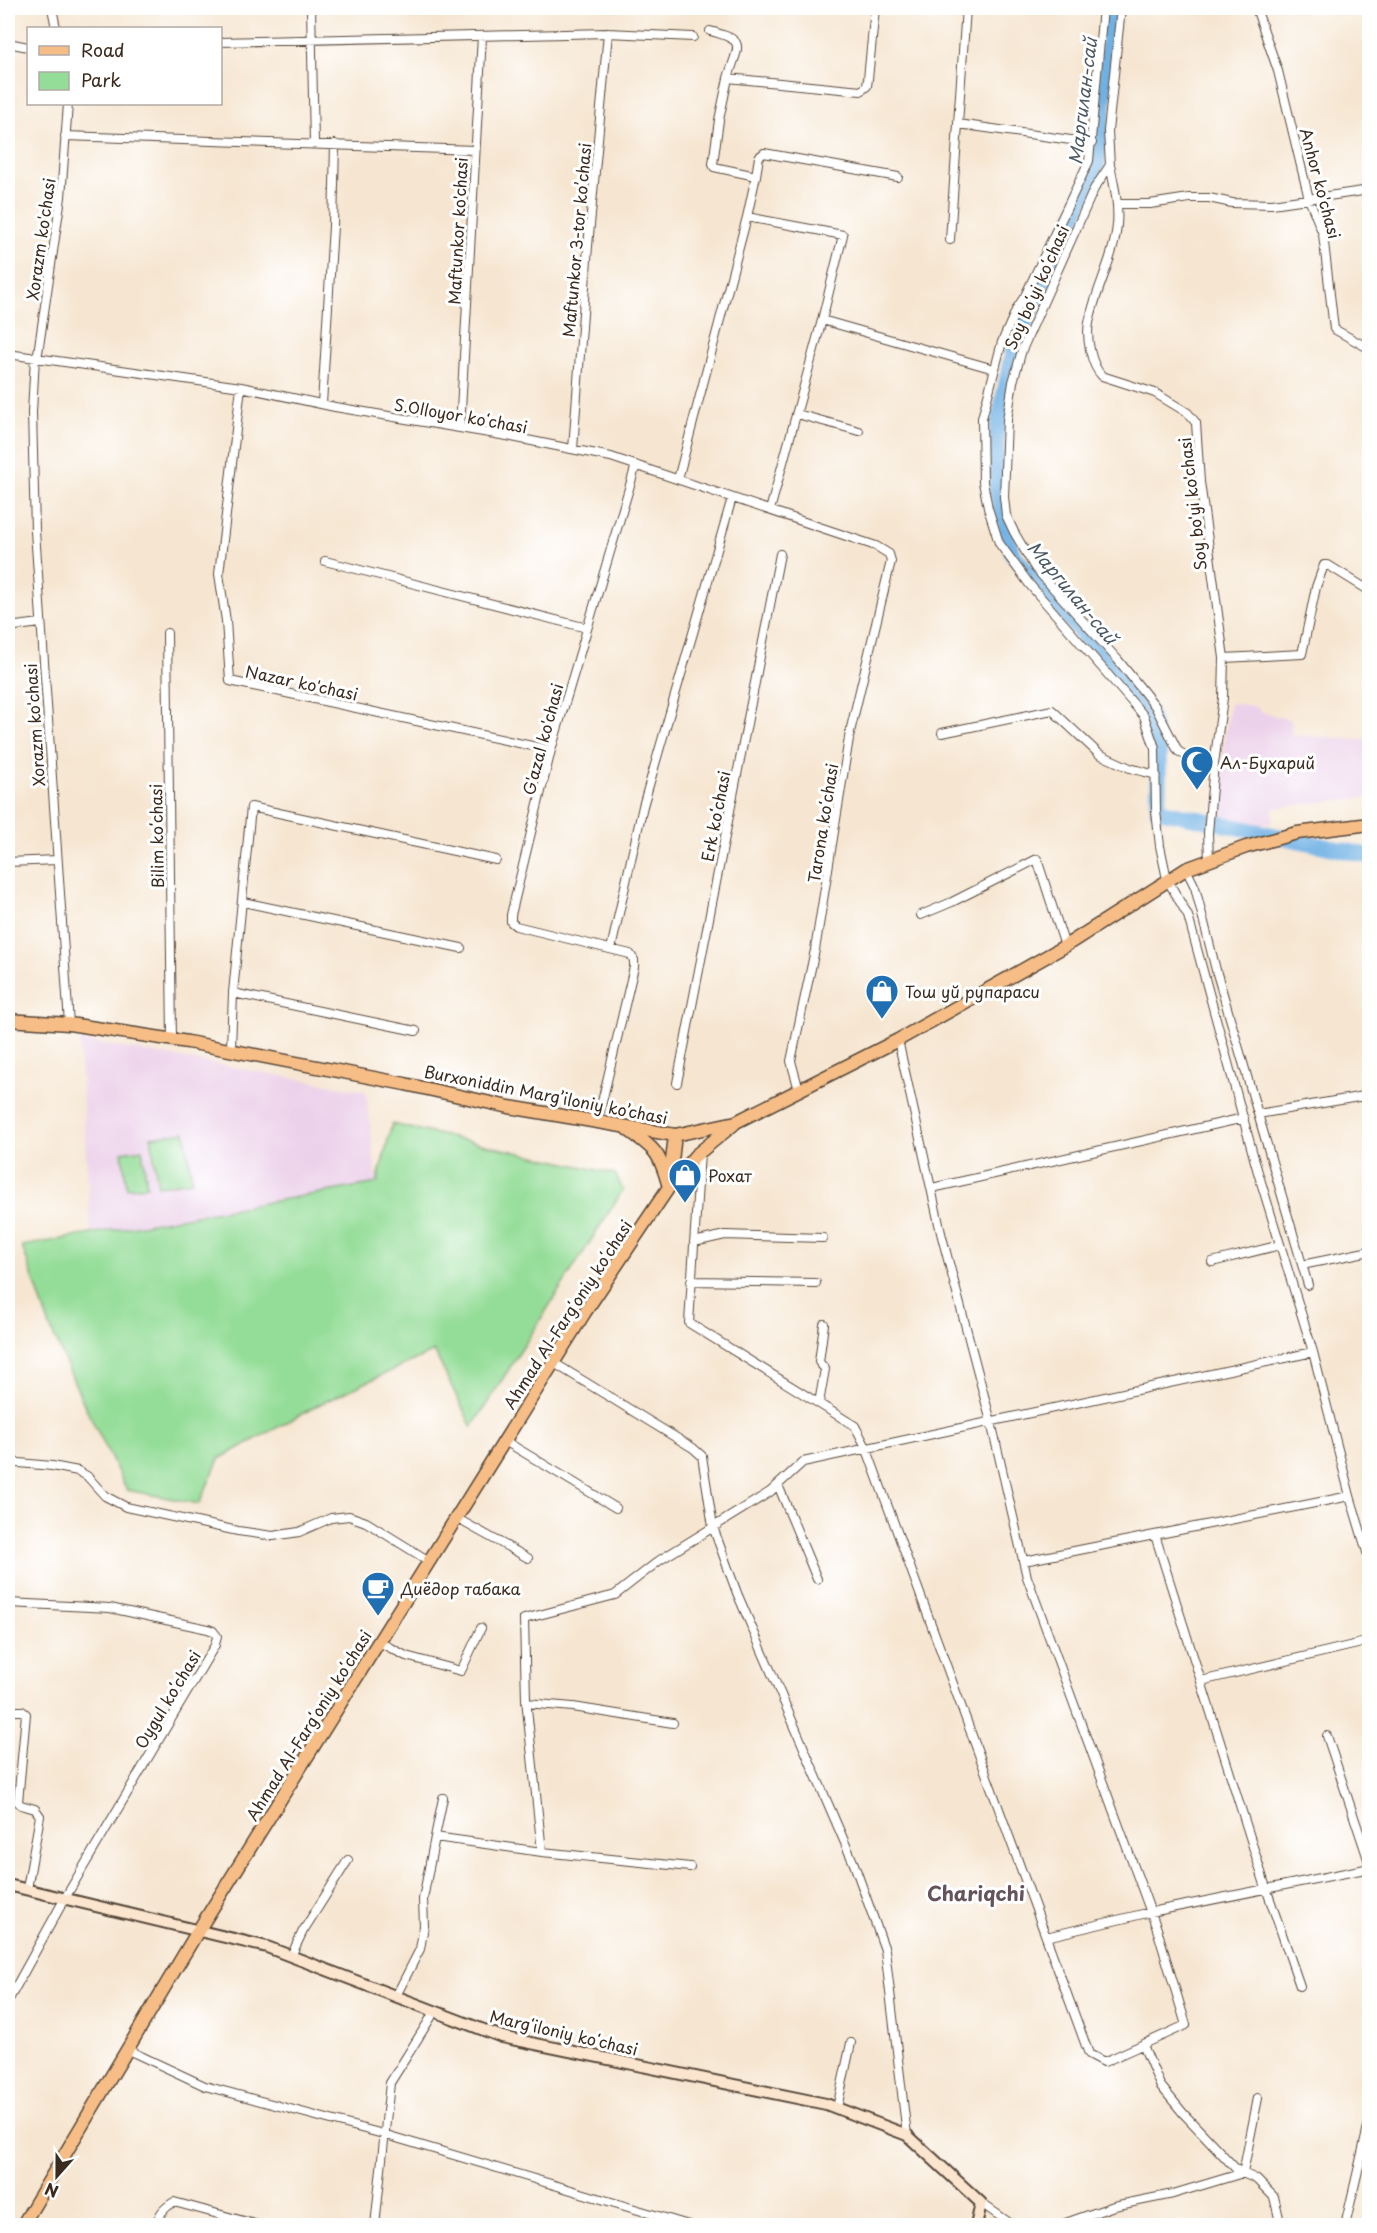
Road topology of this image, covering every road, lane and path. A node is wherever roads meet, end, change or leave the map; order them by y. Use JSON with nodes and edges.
{"nodes":[{"id":1,"x":52,"y":8,"type":"edge"},
{"id":2,"x":311,"y":8,"type":"edge"},
{"id":3,"x":875,"y":8,"type":"edge"},
{"id":4,"x":966,"y":8,"type":"edge"},
{"id":5,"x":1103,"y":8,"type":"edge"},
{"id":6,"x":1121,"y":8,"type":"edge"},
{"id":7,"x":1256,"y":8,"type":"edge"},
{"id":8,"x":56,"y":27,"type":"edge"},
{"id":9,"x":710,"y":31,"type":"dead end"},
{"id":10,"x":608,"y":33,"type":"junction"},
{"id":11,"x":482,"y":36,"type":"junction"},
{"id":12,"x":693,"y":37,"type":"dead end"},
{"id":13,"x":312,"y":41,"type":"junction"},
{"id":14,"x":222,"y":42,"type":"edge"},
{"id":15,"x":8,"y":43,"type":"edge"},
{"id":16,"x":27,"y":46,"type":"edge"},
{"id":17,"x":728,"y":78,"type":"junction"},
{"id":18,"x":68,"y":105,"type":"edge"},
{"id":19,"x":958,"y":124,"type":"junction"},
{"id":20,"x":65,"y":136,"type":"junction"},
{"id":21,"x":314,"y":143,"type":"junction"},
{"id":22,"x":1092,"y":143,"type":"junction"},
{"id":23,"x":335,"y":144,"type":"junction"},
{"id":24,"x":475,"y":150,"type":"junction"},
{"id":25,"x":1110,"y":165,"type":"junction"},
{"id":26,"x":756,"y":176,"type":"junction"},
{"id":27,"x":898,"y":177,"type":"dead end"},
{"id":28,"x":1370,"y":190,"type":"edge"},
{"id":29,"x":1309,"y":200,"type":"junction"},
{"id":30,"x":1118,"y":204,"type":"junction"},
{"id":31,"x":747,"y":217,"type":"junction"},
{"id":32,"x":950,"y":240,"type":"dead end"},
{"id":33,"x":822,"y":320,"type":"junction"},
{"id":34,"x":1370,"y":349,"type":"edge"},
{"id":35,"x":8,"y":354,"type":"edge"},
{"id":36,"x":35,"y":357,"type":"junction"},
{"id":37,"x":994,"y":369,"type":"junction"},
{"id":38,"x":240,"y":387,"type":"junction"},
{"id":39,"x":322,"y":404,"type":"junction"},
{"id":40,"x":797,"y":414,"type":"junction"},
{"id":41,"x":460,"y":428,"type":"junction"},
{"id":42,"x":859,"y":431,"type":"dead end"},
{"id":43,"x":573,"y":449,"type":"junction"},
{"id":44,"x":636,"y":465,"type":"junction"},
{"id":45,"x":678,"y":479,"type":"junction"},
{"id":46,"x":732,"y":498,"type":"junction"},
{"id":47,"x":770,"y":510,"type":"junction"},
{"id":48,"x":780,"y":554,"type":"dead end"},
{"id":49,"x":325,"y":561,"type":"dead end"},
{"id":50,"x":891,"y":561,"type":"joint"},
{"id":51,"x":1370,"y":591,"type":"edge"},
{"id":52,"x":41,"y":623,"type":"junction"},
{"id":53,"x":8,"y":627,"type":"edge"},
{"id":54,"x":587,"y":628,"type":"junction"},
{"id":55,"x":167,"y":633,"type":"dead end"},
{"id":56,"x":1224,"y":658,"type":"junction"},
{"id":57,"x":942,"y":733,"type":"dead end"},
{"id":58,"x":552,"y":750,"type":"junction"},
{"id":59,"x":1214,"y":764,"type":"junction"},
{"id":60,"x":1156,"y":775,"type":"junction"},
{"id":61,"x":1370,"y":824,"type":"edge"},
{"id":62,"x":57,"y":860,"type":"junction"},
{"id":63,"x":496,"y":860,"type":"dead end"},
{"id":64,"x":1209,"y":860,"type":"junction"},
{"id":65,"x":8,"y":862,"type":"edge"},
{"id":66,"x":1186,"y":868,"type":"junction"},
{"id":67,"x":1167,"y":879,"type":"junction"},
{"id":68,"x":243,"y":902,"type":"junction"},
{"id":69,"x":921,"y":915,"type":"dead end"},
{"id":70,"x":1065,"y":946,"type":"junction"},
{"id":71,"x":461,"y":948,"type":"dead end"},
{"id":72,"x":611,"y":949,"type":"junction"},
{"id":73,"x":233,"y":993,"type":"junction"},
{"id":74,"x":8,"y":1020,"type":"edge"},
{"id":75,"x":69,"y":1024,"type":"junction"},
{"id":76,"x":416,"y":1031,"type":"dead end"},
{"id":77,"x":172,"y":1039,"type":"junction"},
{"id":78,"x":898,"y":1040,"type":"junction"},
{"id":79,"x":231,"y":1049,"type":"junction"},
{"id":80,"x":676,"y":1083,"type":"dead end"},
{"id":81,"x":799,"y":1090,"type":"junction"},
{"id":82,"x":1370,"y":1095,"type":"edge"},
{"id":83,"x":1258,"y":1114,"type":"junction"},
{"id":84,"x":1244,"y":1118,"type":"junction"},
{"id":85,"x":736,"y":1122,"type":"junction"},
{"id":86,"x":597,"y":1123,"type":"junction"},
{"id":87,"x":626,"y":1128,"type":"junction"},
{"id":88,"x":675,"y":1135,"type":"junction"},
{"id":89,"x":700,"y":1152,"type":"junction"},
{"id":90,"x":669,"y":1187,"type":"junction"},
{"id":91,"x":932,"y":1188,"type":"junction"},
{"id":92,"x":823,"y":1238,"type":"dead end"},
{"id":93,"x":694,"y":1242,"type":"junction"},
{"id":94,"x":1281,"y":1245,"type":"junction"},
{"id":95,"x":1369,"y":1253,"type":"edge"},
{"id":96,"x":1212,"y":1262,"type":"dead end"},
{"id":97,"x":1302,"y":1265,"type":"junction"},
{"id":98,"x":691,"y":1281,"type":"junction"},
{"id":99,"x":816,"y":1283,"type":"dead end"},
{"id":100,"x":1308,"y":1285,"type":"dead end"},
{"id":101,"x":824,"y":1324,"type":"dead end"},
{"id":102,"x":1313,"y":1352,"type":"junction"},
{"id":103,"x":554,"y":1363,"type":"junction"},
{"id":104,"x":819,"y":1403,"type":"junction"},
{"id":105,"x":990,"y":1422,"type":"junction"},
{"id":106,"x":505,"y":1441,"type":"junction"},
{"id":107,"x":866,"y":1447,"type":"junction"},
{"id":108,"x":8,"y":1462,"type":"edge"},
{"id":109,"x":778,"y":1485,"type":"junction"},
{"id":110,"x":1350,"y":1496,"type":"junction"},
{"id":111,"x":616,"y":1508,"type":"dead end"},
{"id":112,"x":456,"y":1518,"type":"junction"},
{"id":113,"x":713,"y":1527,"type":"junction"},
{"id":114,"x":1155,"y":1535,"type":"junction"},
{"id":115,"x":528,"y":1558,"type":"dead end"},
{"id":116,"x":429,"y":1561,"type":"junction"},
{"id":117,"x":1024,"y":1562,"type":"junction"},
{"id":118,"x":1370,"y":1562,"type":"edge"},
{"id":119,"x":817,"y":1579,"type":"dead end"},
{"id":120,"x":8,"y":1603,"type":"edge"},
{"id":121,"x":481,"y":1628,"type":"dead end"},
{"id":122,"x":1370,"y":1641,"type":"edge"},
{"id":123,"x":379,"y":1642,"type":"junction"},
{"id":124,"x":1201,"y":1681,"type":"junction"},
{"id":125,"x":526,"y":1703,"type":"junction"},
{"id":126,"x":8,"y":1711,"type":"edge"},
{"id":127,"x":673,"y":1723,"type":"dead end"},
{"id":128,"x":1327,"y":1736,"type":"dead end"},
{"id":129,"x":443,"y":1798,"type":"dead end"},
{"id":130,"x":435,"y":1837,"type":"junction"},
{"id":131,"x":542,"y":1852,"type":"junction"},
{"id":132,"x":348,"y":1860,"type":"dead end"},
{"id":133,"x":690,"y":1866,"type":"dead end"},
{"id":134,"x":1370,"y":1867,"type":"edge"},
{"id":135,"x":8,"y":1885,"type":"edge"},
{"id":136,"x":1266,"y":1888,"type":"junction"},
{"id":137,"x":27,"y":1889,"type":"junction"},
{"id":138,"x":65,"y":1898,"type":"junction"},
{"id":139,"x":1151,"y":1912,"type":"junction"},
{"id":140,"x":198,"y":1931,"type":"junction"},
{"id":141,"x":1046,"y":1937,"type":"junction"},
{"id":142,"x":291,"y":1956,"type":"junction"},
{"id":143,"x":1300,"y":1986,"type":"dead end"},
{"id":144,"x":396,"y":1996,"type":"junction"},
{"id":145,"x":8,"y":1998,"type":"edge"},
{"id":146,"x":435,"y":2011,"type":"junction"},
{"id":147,"x":851,"y":2043,"type":"dead end"},
{"id":148,"x":1143,"y":2045,"type":"junction"},
{"id":149,"x":128,"y":2050,"type":"junction"},
{"id":150,"x":1258,"y":2098,"type":"dead end"},
{"id":151,"x":837,"y":2108,"type":"junction"},
{"id":152,"x":1370,"y":2119,"type":"edge"},
{"id":153,"x":383,"y":2134,"type":"junction"},
{"id":154,"x":907,"y":2135,"type":"junction"},
{"id":155,"x":1243,"y":2173,"type":"junction"},
{"id":156,"x":981,"y":2204,"type":"junction"},
{"id":157,"x":22,"y":2226,"type":"edge"},
{"id":158,"x":157,"y":2226,"type":"edge"},
{"id":159,"x":262,"y":2226,"type":"edge"},
{"id":160,"x":375,"y":2226,"type":"edge"},
{"id":161,"x":692,"y":2226,"type":"edge"},
{"id":162,"x":976,"y":2226,"type":"edge"},
{"id":163,"x":1014,"y":2226,"type":"edge"},
{"id":164,"x":1057,"y":2226,"type":"edge"},
{"id":165,"x":1281,"y":2226,"type":"edge"},
{"id":166,"x":1345,"y":2226,"type":"edge"}],
"edges":[{"from":1,"to":8,"type":"street"},
{"from":2,"to":13,"type":"street"},
{"from":3,"to":17,"type":"street"},
{"from":4,"to":19,"type":"street"},
{"from":5,"to":22,"type":"street","name":"Soy boʻyi koʻchasi"},
{"from":6,"to":25,"type":"street"},
{"from":7,"to":29,"type":"street","name":"Anhor ko'chasi"},
{"from":9,"to":17,"type":"street"},
{"from":10,"to":11,"type":"street"},
{"from":10,"to":12,"type":"street"},
{"from":10,"to":43,"type":"street","name":"Maftunkor 3-tor koʼchasi"},
{"from":11,"to":13,"type":"street"},
{"from":11,"to":24,"type":"street","name":"Maftunkor ko'chasi"},
{"from":13,"to":14,"type":"street"},
{"from":13,"to":21,"type":"street"},
{"from":15,"to":16,"type":"street"},
{"from":17,"to":26,"type":"street"},
{"from":18,"to":20,"type":"street","name":"Xorazm ko'chasi"},
{"from":19,"to":22,"type":"street"},
{"from":19,"to":32,"type":"street"},
{"from":20,"to":21,"type":"street"},
{"from":20,"to":36,"type":"street","name":"Xorazm ko'chasi"},
{"from":21,"to":23,"type":"street"},
{"from":22,"to":37,"type":"street","name":"Soy boʻyi koʻchasi"},
{"from":23,"to":24,"type":"street"},
{"from":23,"to":39,"type":"street"},
{"from":24,"to":41,"type":"street","name":"Maftunkor ko'chasi"},
{"from":25,"to":30,"type":"street","name":"Soy bo'yi ko'chasi"},
{"from":25,"to":59,"type":"street","name":"Soy boʻyi koʻchasi"},
{"from":26,"to":27,"type":"street"},
{"from":26,"to":31,"type":"street"},
{"from":28,"to":29,"type":"street"},
{"from":29,"to":30,"type":"street"},
{"from":29,"to":34,"type":"street","name":"Anhor ko'chasi"},
{"from":30,"to":56,"type":"street","name":"Soy bo'yi ko'chasi"},
{"from":31,"to":33,"type":"street"},
{"from":31,"to":45,"type":"street"},
{"from":33,"to":37,"type":"street"},
{"from":33,"to":40,"type":"street"},
{"from":35,"to":36,"type":"street","name":"S.Olloyor koʻchasi"},
{"from":36,"to":38,"type":"street","name":"S.Olloyor koʻchasi"},
{"from":36,"to":52,"type":"street","name":"Xorazm ko'chasi"},
{"from":37,"to":60,"type":"street","name":"Soy boʻyi koʻchasi"},
{"from":38,"to":39,"type":"street","name":"S.Olloyor koʻchasi"},
{"from":38,"to":58,"type":"street","name":"Nazar ko'chasi"},
{"from":39,"to":41,"type":"street","name":"S.Olloyor koʻchasi"},
{"from":40,"to":42,"type":"street"},
{"from":40,"to":47,"type":"street"},
{"from":41,"to":43,"type":"street","name":"S.Olloyor koʻchasi"},
{"from":43,"to":44,"type":"street","name":"S.Olloyor koʻchasi"},
{"from":44,"to":45,"type":"street","name":"S.Olloyor koʻchasi"},
{"from":44,"to":54,"type":"street","name":"G'azal ko'chasi"},
{"from":45,"to":46,"type":"street","name":"S.Olloyor koʻchasi"},
{"from":46,"to":47,"type":"street","name":"S.Olloyor koʻchasi"},
{"from":46,"to":72,"type":"street"},
{"from":47,"to":50,"type":"street","name":"S.Olloyor koʻchasi"},
{"from":48,"to":80,"type":"street","name":"Erk koʻchasi"},
{"from":49,"to":54,"type":"street"},
{"from":50,"to":81,"type":"street","name":"Tarona koʻchasi"},
{"from":51,"to":56,"type":"street"},
{"from":52,"to":53,"type":"street"},
{"from":52,"to":62,"type":"street","name":"Xorazm ko'chasi"},
{"from":54,"to":58,"type":"street","name":"G'azal ko'chasi"},
{"from":55,"to":77,"type":"street","name":"Bilim koʻchasi"},
{"from":56,"to":59,"type":"street","name":"Soy bo'yi ko'chasi"},
{"from":57,"to":60,"type":"street"},
{"from":58,"to":72,"type":"street","name":"G'azal ko'chasi"},
{"from":59,"to":64,"type":"street"},
{"from":60,"to":67,"type":"street","name":"Soy boʻyi koʻchasi"},
{"from":61,"to":64,"type":"main road","name":"Burxoniddin Marg’iloniy ko’chasi"},
{"from":62,"to":65,"type":"street"},
{"from":62,"to":75,"type":"street","name":"Xorazm ko'chasi"},
{"from":63,"to":68,"type":"street"},
{"from":64,"to":66,"type":"main road","name":"Burxoniddin Marg’iloniy ko’chasi"},
{"from":66,"to":67,"type":"main road","name":"Burxoniddin Marg’iloniy ko’chasi"},
{"from":66,"to":83,"type":"street"},
{"from":67,"to":70,"type":"main road","name":"Burxoniddin Marg’iloniy ko’chasi"},
{"from":67,"to":84,"type":"street","name":"Soy boʻyi koʻchasi"},
{"from":68,"to":71,"type":"street"},
{"from":68,"to":73,"type":"street"},
{"from":69,"to":70,"type":"street"},
{"from":70,"to":78,"type":"main road","name":"Burxoniddin Marg’iloniy ko’chasi"},
{"from":72,"to":86,"type":"street","name":"G'azal ko'chasi"},
{"from":73,"to":76,"type":"street"},
{"from":73,"to":79,"type":"street"},
{"from":74,"to":75,"type":"main road","name":"Burxoniddin Marg’iloniy ko’chasi"},
{"from":75,"to":77,"type":"main road","name":"Burxoniddin Marg’iloniy ko’chasi"},
{"from":77,"to":79,"type":"main road","name":"Burxoniddin Marg’iloniy ko’chasi"},
{"from":78,"to":81,"type":"main road","name":"Burxoniddin Marg’iloniy ko’chasi"},
{"from":78,"to":91,"type":"street"},
{"from":79,"to":86,"type":"main road","name":"Burxoniddin Marg’iloniy ko’chasi"},
{"from":81,"to":85,"type":"main road","name":"Burxoniddin Marg’iloniy ko’chasi"},
{"from":82,"to":83,"type":"street"},
{"from":83,"to":97,"type":"street"},
{"from":84,"to":91,"type":"street"},
{"from":84,"to":94,"type":"street","name":"Soy boʻyi koʻchasi"},
{"from":85,"to":88,"type":"main road","name":"Burxoniddin Marg’iloniy ko’chasi"},
{"from":85,"to":89,"type":"main road","name":"Ahmad Al-Fargʻoniy koʻchasi"},
{"from":86,"to":87,"type":"main road","name":"Burxoniddin Marg’iloniy ko’chasi"},
{"from":87,"to":88,"type":"main road","name":"Burxoniddin Marg’iloniy ko’chasi"},
{"from":87,"to":90,"type":"main road"},
{"from":88,"to":90,"type":"main road"},
{"from":89,"to":90,"type":"main road","name":"Ahmad Al-Fargʻoniy koʻchasi"},
{"from":89,"to":93,"type":"street"},
{"from":90,"to":103,"type":"main road","name":"Ahmad Al-Fargʻoniy koʻchasi"},
{"from":91,"to":105,"type":"street"},
{"from":92,"to":93,"type":"street"},
{"from":93,"to":98,"type":"street"},
{"from":94,"to":96,"type":"street"},
{"from":94,"to":102,"type":"street","name":"Soy boʻyi koʻchasi"},
{"from":95,"to":97,"type":"street"},
{"from":97,"to":100,"type":"street"},
{"from":98,"to":99,"type":"street"},
{"from":98,"to":104,"type":"street"},
{"from":101,"to":104,"type":"street"},
{"from":102,"to":105,"type":"street"},
{"from":102,"to":110,"type":"street","name":"Soy boʻyi koʻchasi"},
{"from":103,"to":106,"type":"main road","name":"Ahmad Al-Fargʻoniy koʻchasi"},
{"from":103,"to":113,"type":"street"},
{"from":104,"to":107,"type":"street"},
{"from":105,"to":107,"type":"street"},
{"from":105,"to":117,"type":"street"},
{"from":106,"to":111,"type":"street"},
{"from":106,"to":112,"type":"main road","name":"Ahmad Al-Fargʻoniy koʻchasi"},
{"from":107,"to":109,"type":"street"},
{"from":107,"to":141,"type":"street"},
{"from":108,"to":116,"type":"street"},
{"from":109,"to":113,"type":"street"},
{"from":109,"to":119,"type":"street"},
{"from":110,"to":114,"type":"street"},
{"from":110,"to":118,"type":"street","name":"Soy boʻyi koʻchasi"},
{"from":112,"to":115,"type":"street"},
{"from":112,"to":116,"type":"main road","name":"Ahmad Al-Fargʻoniy koʻchasi"},
{"from":113,"to":125,"type":"street"},
{"from":113,"to":154,"type":"street"},
{"from":114,"to":117,"type":"street"},
{"from":114,"to":124,"type":"street"},
{"from":116,"to":123,"type":"main road","name":"Ahmad Al-Fargʻoniy koʻchasi"},
{"from":117,"to":139,"type":"street"},
{"from":120,"to":138,"type":"street","name":"Oygul koʻchasi"},
{"from":121,"to":123,"type":"street"},
{"from":122,"to":124,"type":"street"},
{"from":123,"to":140,"type":"main road","name":"Ahmad Al-Fargʻoniy koʻchasi"},
{"from":124,"to":136,"type":"street"},
{"from":125,"to":127,"type":"street"},
{"from":125,"to":131,"type":"street"},
{"from":126,"to":137,"type":"street"},
{"from":128,"to":134,"type":"street"},
{"from":129,"to":130,"type":"street"},
{"from":130,"to":131,"type":"street"},
{"from":130,"to":144,"type":"street"},
{"from":131,"to":133,"type":"street"},
{"from":132,"to":142,"type":"street"},
{"from":134,"to":136,"type":"street"},
{"from":135,"to":137,"type":"street","name":"Margʻiloniy koʻchasi"},
{"from":136,"to":139,"type":"street"},
{"from":136,"to":143,"type":"street"},
{"from":137,"to":138,"type":"street","name":"Margʻiloniy koʻchasi"},
{"from":138,"to":140,"type":"street","name":"Margʻiloniy koʻchasi"},
{"from":138,"to":145,"type":"street"},
{"from":139,"to":141,"type":"street"},
{"from":139,"to":148,"type":"street"},
{"from":140,"to":142,"type":"street","name":"Margʻiloniy koʻchasi"},
{"from":140,"to":149,"type":"main road","name":"Ahmad Al-Fargʻoniy koʻchasi"},
{"from":141,"to":148,"type":"street"},
{"from":142,"to":144,"type":"street","name":"Margʻiloniy koʻchasi"},
{"from":144,"to":146,"type":"street","name":"Margʻiloniy koʻchasi"},
{"from":146,"to":151,"type":"street","name":"Margʻiloniy koʻchasi"},
{"from":146,"to":153,"type":"street"},
{"from":147,"to":151,"type":"street"},
{"from":148,"to":155,"type":"street"},
{"from":149,"to":153,"type":"street"},
{"from":149,"to":157,"type":"main road","name":"Ahmad Al-Fargʻoniy koʻchasi"},
{"from":150,"to":155,"type":"street"},
{"from":151,"to":154,"type":"street","name":"Margʻiloniy koʻchasi"},
{"from":152,"to":166,"type":"street"},
{"from":153,"to":160,"type":"street"},
{"from":153,"to":161,"type":"street"},
{"from":154,"to":156,"type":"street","name":"Margʻiloniy koʻchasi"},
{"from":155,"to":164,"type":"street"},
{"from":155,"to":165,"type":"street"},
{"from":156,"to":162,"type":"street"},
{"from":156,"to":163,"type":"street"},
{"from":158,"to":159,"type":"street"}]}
